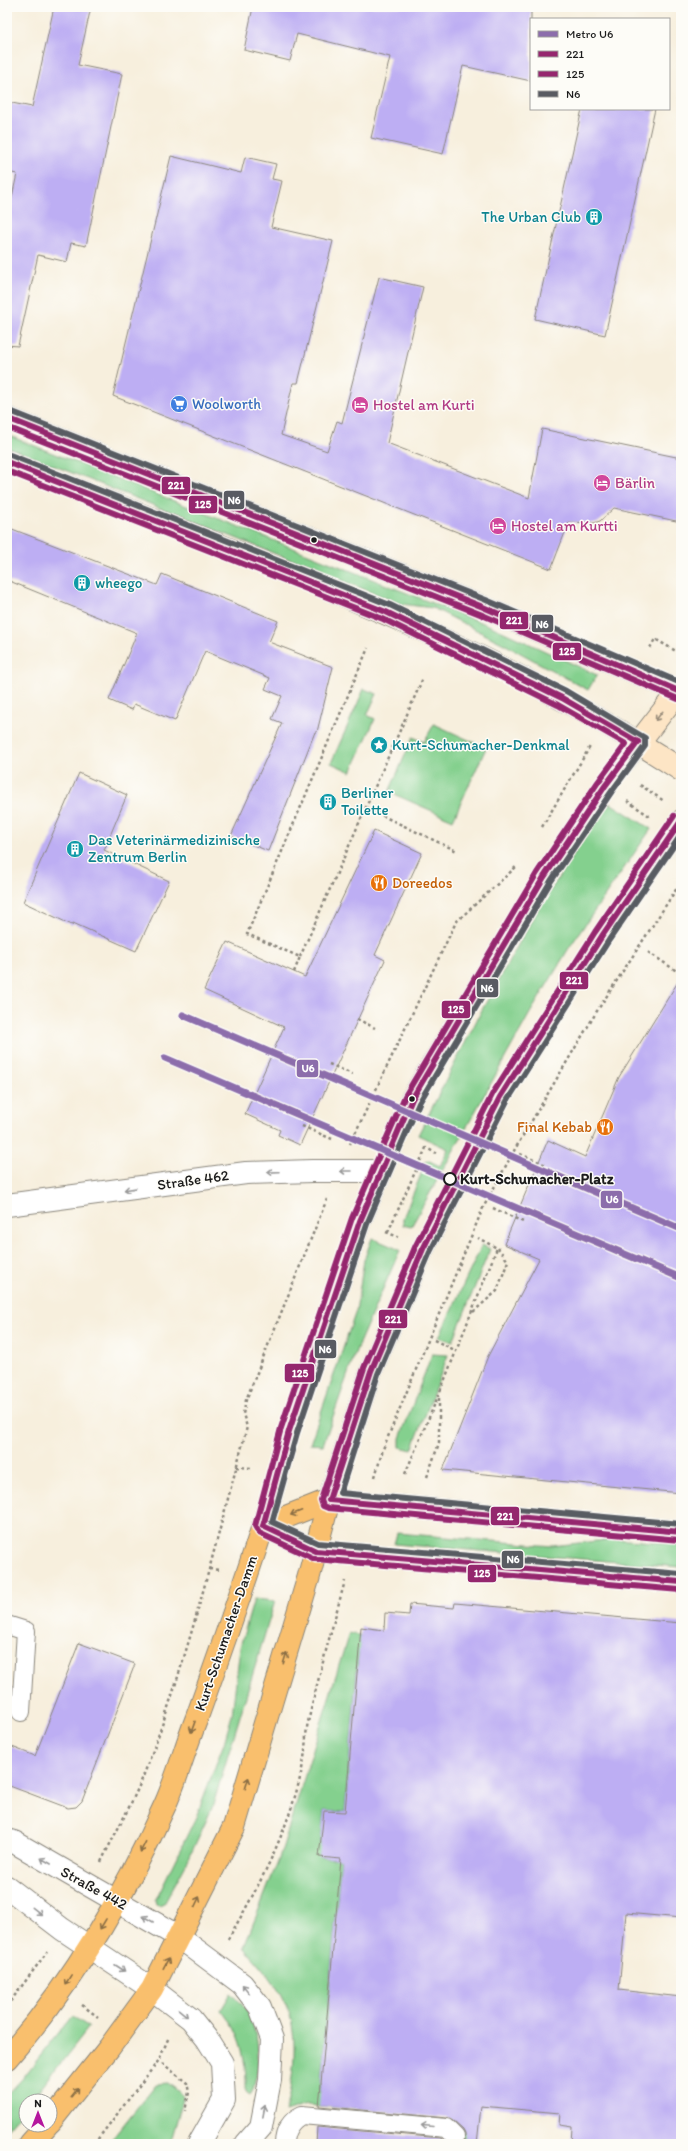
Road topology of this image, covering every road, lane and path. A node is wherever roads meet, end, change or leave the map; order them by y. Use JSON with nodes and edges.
{"nodes":[{"id":1,"x":7,"y":418,"type":"edge"},
{"id":2,"x":7,"y":462,"type":"edge"},
{"id":3,"x":655,"y":640,"type":"dead end"},
{"id":4,"x":368,"y":648,"type":"dead end"},
{"id":5,"x":681,"y":654,"type":"edge"},
{"id":6,"x":423,"y":678,"type":"dead end"},
{"id":7,"x":680,"y":690,"type":"edge"},
{"id":8,"x":638,"y":742,"type":"junction"},
{"id":9,"x":588,"y":751,"type":"dead end"},
{"id":10,"x":681,"y":770,"type":"edge"},
{"id":11,"x":624,"y":799,"type":"dead end"},
{"id":12,"x":366,"y":808,"type":"junction"},
{"id":13,"x":655,"y":819,"type":"dead end"},
{"id":14,"x":681,"y":821,"type":"edge"},
{"id":15,"x":541,"y":829,"type":"dead end"},
{"id":16,"x":457,"y":851,"type":"dead end"},
{"id":17,"x":521,"y":863,"type":"dead end"},
{"id":18,"x":681,"y":882,"type":"edge"},
{"id":19,"x":648,"y":952,"type":"dead end"},
{"id":20,"x":300,"y":957,"type":"junction"},
{"id":21,"x":294,"y":972,"type":"dead end"},
{"id":22,"x":681,"y":974,"type":"edge"},
{"id":23,"x":357,"y":1019,"type":"dead end"},
{"id":24,"x":375,"y":1028,"type":"dead end"},
{"id":25,"x":329,"y":1064,"type":"dead end"},
{"id":26,"x":352,"y":1074,"type":"dead end"},
{"id":27,"x":302,"y":1126,"type":"dead end"},
{"id":28,"x":332,"y":1139,"type":"dead end"},
{"id":29,"x":349,"y":1147,"type":"dead end"},
{"id":30,"x":436,"y":1153,"type":"dead end"},
{"id":31,"x":520,"y":1154,"type":"dead end"},
{"id":32,"x":546,"y":1165,"type":"dead end"},
{"id":33,"x":380,"y":1171,"type":"junction"},
{"id":34,"x":7,"y":1205,"type":"edge"},
{"id":35,"x":324,"y":1206,"type":"dead end"},
{"id":36,"x":493,"y":1208,"type":"dead end"},
{"id":37,"x":523,"y":1222,"type":"dead end"},
{"id":38,"x":382,"y":1230,"type":"dead end"},
{"id":39,"x":388,"y":1232,"type":"junction"},
{"id":40,"x":478,"y":1238,"type":"dead end"},
{"id":41,"x":405,"y":1240,"type":"dead end"},
{"id":42,"x":498,"y":1248,"type":"junction"},
{"id":43,"x":471,"y":1314,"type":"junction"},
{"id":44,"x":434,"y":1340,"type":"dead end"},
{"id":45,"x":457,"y":1351,"type":"junction"},
{"id":46,"x":439,"y":1394,"type":"junction"},
{"id":47,"x":383,"y":1449,"type":"dead end"},
{"id":48,"x":405,"y":1474,"type":"dead end"},
{"id":49,"x":427,"y":1477,"type":"dead end"},
{"id":50,"x":329,"y":1500,"type":"junction"},
{"id":51,"x":263,"y":1526,"type":"junction"},
{"id":52,"x":681,"y":1532,"type":"edge"},
{"id":53,"x":316,"y":1552,"type":"junction"},
{"id":54,"x":681,"y":1582,"type":"edge"},
{"id":55,"x":338,"y":1607,"type":"dead end"},
{"id":56,"x":7,"y":1625,"type":"edge"},
{"id":57,"x":21,"y":1712,"type":"dead end"},
{"id":58,"x":7,"y":1840,"type":"edge"},
{"id":59,"x":111,"y":1842,"type":"dead end"},
{"id":60,"x":7,"y":1887,"type":"edge"},
{"id":61,"x":117,"y":1900,"type":"junction"},
{"id":62,"x":180,"y":1937,"type":"junction"},
{"id":63,"x":227,"y":1941,"type":"dead end"},
{"id":64,"x":89,"y":1947,"type":"junction"},
{"id":65,"x":48,"y":1951,"type":"dead end"},
{"id":66,"x":152,"y":1989,"type":"junction"},
{"id":67,"x":82,"y":2005,"type":"dead end"},
{"id":68,"x":7,"y":2006,"type":"edge"},
{"id":69,"x":98,"y":2017,"type":"dead end"},
{"id":70,"x":7,"y":2058,"type":"edge"},
{"id":71,"x":159,"y":2060,"type":"dead end"},
{"id":72,"x":162,"y":2063,"type":"dead end"},
{"id":73,"x":58,"y":2112,"type":"edge"},
{"id":74,"x":184,"y":2115,"type":"dead end"},
{"id":75,"x":40,"y":2133,"type":"edge"},
{"id":76,"x":30,"y":2144,"type":"edge"},
{"id":77,"x":94,"y":2144,"type":"edge"},
{"id":78,"x":199,"y":2144,"type":"edge"},
{"id":79,"x":246,"y":2144,"type":"edge"},
{"id":80,"x":284,"y":2144,"type":"edge"},
{"id":81,"x":454,"y":2144,"type":"edge"}],
"edges":[{"from":1,"to":7,"type":"main road"},
{"from":2,"to":8,"type":"main road"},
{"from":3,"to":5,"type":"path"},
{"from":4,"to":20,"type":"path"},
{"from":6,"to":12,"type":"path"},
{"from":7,"to":8,"type":"main road","one_way":true},
{"from":8,"to":10,"type":"main road"},
{"from":8,"to":33,"type":"main road","name":"Kurt-Schumacher-Damm"},
{"from":9,"to":15,"type":"path"},
{"from":11,"to":13,"type":"path"},
{"from":12,"to":16,"type":"path"},
{"from":12,"to":20,"type":"path"},
{"from":14,"to":50,"type":"main road"},
{"from":17,"to":29,"type":"path"},
{"from":18,"to":47,"type":"path"},
{"from":19,"to":22,"type":"path"},
{"from":20,"to":21,"type":"path"},
{"from":23,"to":24,"type":"path"},
{"from":25,"to":26,"type":"path"},
{"from":27,"to":28,"type":"path"},
{"from":30,"to":39,"type":"path"},
{"from":31,"to":32,"type":"path"},
{"from":33,"to":34,"type":"street","name":"Straße 462","one_way":true},
{"from":33,"to":51,"type":"main road","name":"Kurt-Schumacher-Damm"},
{"from":35,"to":59,"type":"path"},
{"from":36,"to":37,"type":"path"},
{"from":38,"to":39,"type":"path"},
{"from":39,"to":41,"type":"path"},
{"from":40,"to":42,"type":"path"},
{"from":42,"to":43,"type":"path"},
{"from":42,"to":43,"type":"path"},
{"from":43,"to":45,"type":"path"},
{"from":44,"to":45,"type":"path"},
{"from":45,"to":46,"type":"path"},
{"from":46,"to":48,"type":"path"},
{"from":46,"to":49,"type":"path"},
{"from":50,"to":51,"type":"main road","one_way":true},
{"from":50,"to":52,"type":"main road"},
{"from":50,"to":53,"type":"main road"},
{"from":51,"to":53,"type":"main road"},
{"from":51,"to":61,"type":"main road","name":"Kurt-Schumacher-Damm","one_way":true},
{"from":53,"to":54,"type":"main road"},
{"from":62,"to":53,"type":"main road","one_way":true},
{"from":55,"to":63,"type":"path"},
{"from":56,"to":57,"type":"lane"},
{"from":61,"to":58,"type":"street","name":"Straße 442","one_way":true},
{"from":60,"to":64,"type":"street","one_way":true},
{"from":62,"to":61,"type":"street","name":"Straße 442","one_way":true},
{"from":61,"to":64,"type":"main road","name":"Kurt-Schumacher-Damm","one_way":true},
{"from":66,"to":62,"type":"main road","one_way":true},
{"from":79,"to":62,"type":"street","one_way":true},
{"from":64,"to":66,"type":"street","one_way":true},
{"from":64,"to":70,"type":"main road","name":"Kurt-Schumacher-Damm","one_way":true},
{"from":65,"to":68,"type":"path"},
{"from":73,"to":66,"type":"main road","one_way":true},
{"from":66,"to":78,"type":"street","one_way":true},
{"from":67,"to":69,"type":"path"},
{"from":71,"to":77,"type":"path"},
{"from":72,"to":74,"type":"path"},
{"from":75,"to":76,"type":"main road"},
{"from":81,"to":80,"type":"lane","one_way":true}]}
